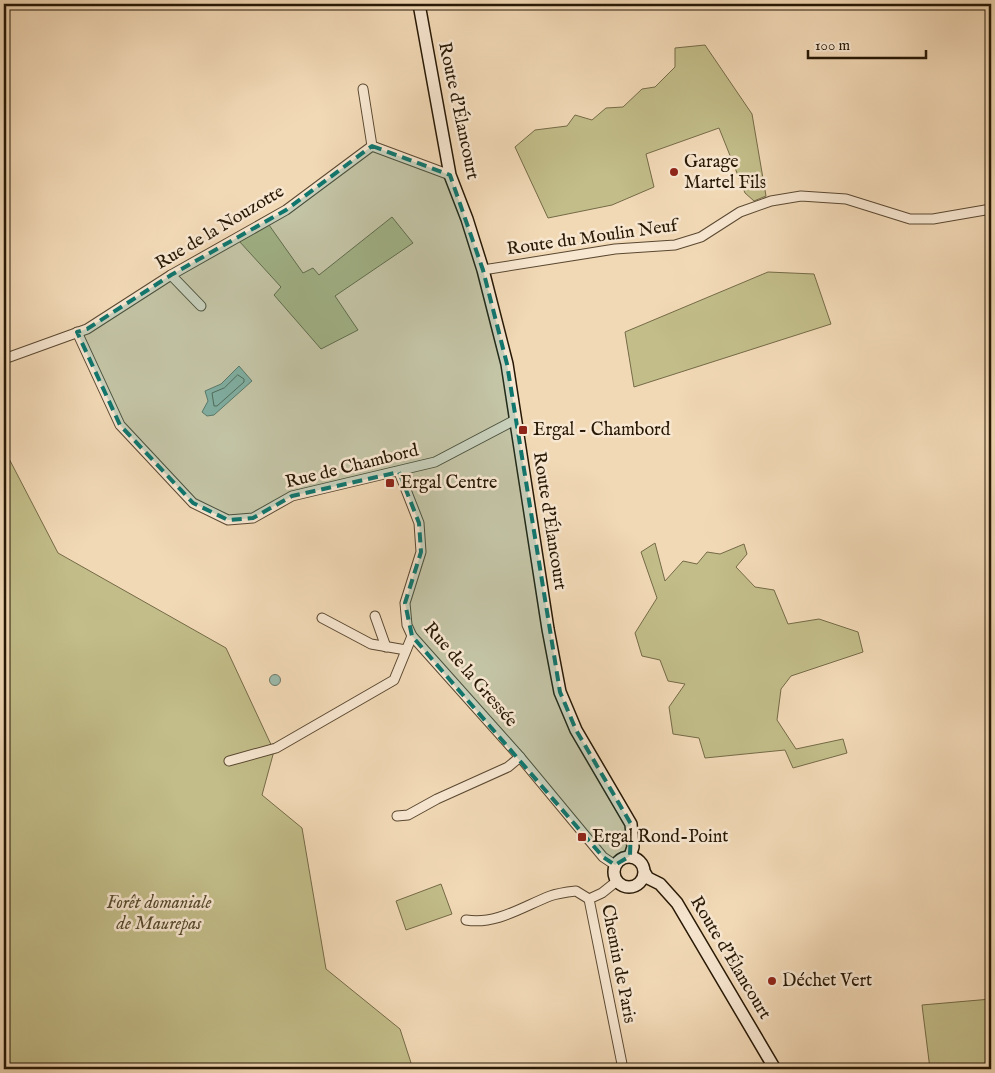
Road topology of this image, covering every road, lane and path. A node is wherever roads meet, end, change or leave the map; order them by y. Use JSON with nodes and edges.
{"nodes":[{"id":1,"x":419,"y":4,"type":"edge"},
{"id":2,"x":363,"y":89,"type":"dead end"},
{"id":3,"x":372,"y":146,"type":"junction"},
{"id":4,"x":450,"y":175,"type":"junction"},
{"id":5,"x":991,"y":209,"type":"edge"},
{"id":6,"x":483,"y":270,"type":"junction"},
{"id":7,"x":170,"y":275,"type":"junction"},
{"id":8,"x":201,"y":306,"type":"dead end"},
{"id":9,"x":77,"y":332,"type":"junction"},
{"id":10,"x":4,"y":359,"type":"edge"},
{"id":11,"x":515,"y":420,"type":"junction"},
{"id":12,"x":399,"y":472,"type":"junction"},
{"id":13,"x":375,"y":616,"type":"dead end"},
{"id":14,"x":322,"y":618,"type":"dead end"},
{"id":15,"x":412,"y":636,"type":"junction"},
{"id":16,"x":386,"y":647,"type":"junction"},
{"id":17,"x":406,"y":650,"type":"junction"},
{"id":18,"x":520,"y":757,"type":"junction"},
{"id":19,"x":229,"y":761,"type":"dead end"},
{"id":20,"x":397,"y":816,"type":"dead end"},
{"id":21,"x":630,"y":856,"type":"junction"},
{"id":22,"x":615,"y":865,"type":"junction"},
{"id":23,"x":645,"y":874,"type":"junction"},
{"id":24,"x":617,"y":881,"type":"junction"},
{"id":25,"x":589,"y":899,"type":"junction"},
{"id":26,"x":466,"y":920,"type":"dead end"},
{"id":27,"x":624,"y":1069,"type":"edge"},
{"id":28,"x":775,"y":1069,"type":"edge"}],
"edges":[{"from":1,"to":4,"type":"street","name":"Route d'Élancourt"},
{"from":2,"to":3,"type":"street"},
{"from":3,"to":4,"type":"street"},
{"from":3,"to":7,"type":"street","name":"Rue de la Nouzotte"},
{"from":4,"to":6,"type":"street","name":"Route d'Élancourt"},
{"from":5,"to":6,"type":"street","name":"Route du Moulin Neuf"},
{"from":6,"to":11,"type":"street","name":"Route d'Élancourt"},
{"from":7,"to":8,"type":"street"},
{"from":7,"to":9,"type":"street","name":"Rue de la Nouzotte"},
{"from":9,"to":10,"type":"street","name":"Rue de la Nouzotte"},
{"from":9,"to":12,"type":"street","name":"Rue de Chambord"},
{"from":11,"to":12,"type":"street","name":"Rue de Chambord"},
{"from":11,"to":21,"type":"street","name":"Route d'Élancourt"},
{"from":12,"to":15,"type":"street","name":"Rue de la Gressée"},
{"from":13,"to":16,"type":"street"},
{"from":14,"to":16,"type":"street"},
{"from":15,"to":17,"type":"street"},
{"from":15,"to":18,"type":"street","name":"Rue de la Gressée"},
{"from":16,"to":17,"type":"street"},
{"from":17,"to":19,"type":"street"},
{"from":18,"to":20,"type":"street"},
{"from":18,"to":22,"type":"street","name":"Rue de la Gressée"},
{"from":21,"to":22,"type":"street"},
{"from":21,"to":23,"type":"street"},
{"from":22,"to":24,"type":"street"},
{"from":23,"to":24,"type":"street"},
{"from":23,"to":28,"type":"street","name":"Route d'Élancourt"},
{"from":24,"to":25,"type":"street","name":"Chemin de Paris"},
{"from":25,"to":26,"type":"street"},
{"from":25,"to":27,"type":"street","name":"Chemin de Paris"}]}
